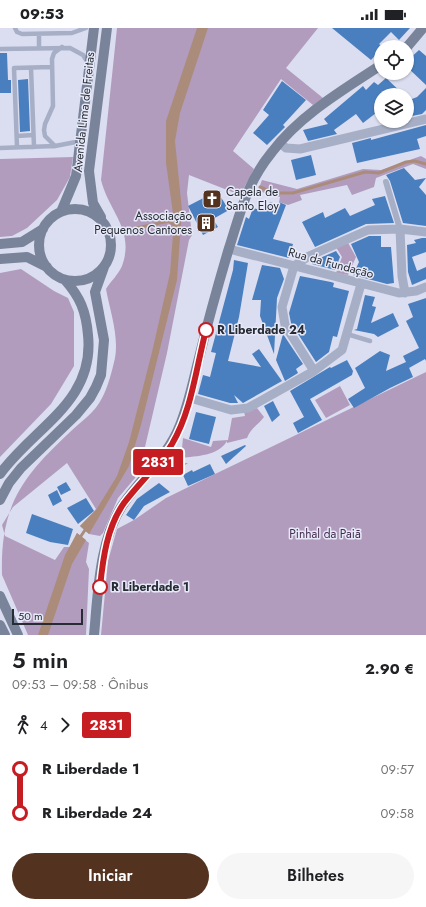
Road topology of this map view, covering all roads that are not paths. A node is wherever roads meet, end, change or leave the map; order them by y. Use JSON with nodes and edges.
{"nodes":[{"id":1,"x":15,"y":28,"type":"edge"},
{"id":2,"x":86,"y":28,"type":"edge"},
{"id":3,"x":94,"y":28,"type":"edge"},
{"id":4,"x":107,"y":28,"type":"edge"},
{"id":5,"x":423,"y":28,"type":"edge"},
{"id":6,"x":39,"y":34,"type":"junction"},
{"id":7,"x":413,"y":40,"type":"edge"},
{"id":8,"x":62,"y":47,"type":"junction"},
{"id":9,"x":39,"y":48,"type":"junction"},
{"id":10,"x":0,"y":49,"type":"edge"},
{"id":11,"x":51,"y":67,"type":"junction"},
{"id":12,"x":90,"y":67,"type":"junction"},
{"id":13,"x":31,"y":68,"type":"junction"},
{"id":14,"x":374,"y":70,"type":"edge"},
{"id":15,"x":426,"y":119,"type":"edge"},
{"id":16,"x":33,"y":135,"type":"junction"},
{"id":17,"x":17,"y":136,"type":"junction"},
{"id":18,"x":81,"y":141,"type":"junction"},
{"id":19,"x":280,"y":143,"type":"junction"},
{"id":20,"x":55,"y":146,"type":"junction"},
{"id":21,"x":17,"y":147,"type":"junction"},
{"id":22,"x":34,"y":147,"type":"junction"},
{"id":23,"x":0,"y":148,"type":"edge"},
{"id":24,"x":386,"y":182,"type":"dead end"},
{"id":25,"x":61,"y":212,"type":"junction"},
{"id":26,"x":102,"y":221,"type":"junction"},
{"id":27,"x":400,"y":229,"type":"junction"},
{"id":28,"x":43,"y":230,"type":"junction"},
{"id":29,"x":426,"y":232,"type":"edge"},
{"id":30,"x":0,"y":244,"type":"edge"},
{"id":31,"x":229,"y":249,"type":"junction"},
{"id":32,"x":0,"y":259,"type":"edge"},
{"id":33,"x":294,"y":266,"type":"junction"},
{"id":34,"x":47,"y":267,"type":"junction"},
{"id":35,"x":104,"y":267,"type":"junction"},
{"id":36,"x":65,"y":280,"type":"junction"},
{"id":37,"x":361,"y":284,"type":"junction"},
{"id":38,"x":426,"y":287,"type":"edge"},
{"id":39,"x":406,"y":293,"type":"junction"},
{"id":40,"x":347,"y":334,"type":"junction"},
{"id":41,"x":370,"y":341,"type":"dead end"},
{"id":42,"x":314,"y":371,"type":"junction"},
{"id":43,"x":190,"y":398,"type":"junction"},
{"id":44,"x":0,"y":474,"type":"edge"},
{"id":45,"x":0,"y":500,"type":"edge"},
{"id":46,"x":0,"y":596,"type":"edge"},
{"id":47,"x":0,"y":625,"type":"edge"},
{"id":48,"x":5,"y":635,"type":"edge"},
{"id":49,"x":18,"y":635,"type":"edge"},
{"id":50,"x":94,"y":635,"type":"edge"}],
"edges":[{"from":1,"to":6,"type":"lane"},
{"from":2,"to":6,"type":"lane"},
{"from":3,"to":12,"type":"main road","name":"Avenida Lima de Freitas"},
{"from":4,"to":26,"type":"main road","name":"Avenida Lima de Freitas"},
{"from":5,"to":7,"type":"main road"},
{"from":6,"to":9,"type":"lane"},
{"from":8,"to":9,"type":"lane"},
{"from":8,"to":11,"type":"lane"},
{"from":8,"to":12,"type":"lane"},
{"from":9,"to":10,"type":"lane"},
{"from":11,"to":13,"type":"lane"},
{"from":11,"to":20,"type":"lane"},
{"from":12,"to":18,"type":"main road","name":"Avenida Lima de Freitas"},
{"from":13,"to":16,"type":"lane"},
{"from":13,"to":17,"type":"lane"},
{"from":14,"to":19,"type":"main road"},
{"from":15,"to":19,"type":"street"},
{"from":16,"to":17,"type":"lane"},
{"from":16,"to":22,"type":"lane"},
{"from":17,"to":21,"type":"lane"},
{"from":18,"to":20,"type":"lane"},
{"from":18,"to":25,"type":"main road","name":"Avenida Lima de Freitas"},
{"from":19,"to":31,"type":"main road"},
{"from":20,"to":22,"type":"lane"},
{"from":21,"to":22,"type":"lane"},
{"from":21,"to":23,"type":"lane"},
{"from":24,"to":27,"type":"street"},
{"from":25,"to":26,"type":"main road"},
{"from":25,"to":28,"type":"main road"},
{"from":26,"to":35,"type":"main road"},
{"from":27,"to":29,"type":"street"},
{"from":27,"to":33,"type":"street"},
{"from":27,"to":39,"type":"street"},
{"from":28,"to":30,"type":"main road"},
{"from":28,"to":34,"type":"main road"},
{"from":31,"to":33,"type":"street","name":"Rua da Fundação"},
{"from":31,"to":43,"type":"main road"},
{"from":32,"to":34,"type":"main road"},
{"from":33,"to":37,"type":"street","name":"Rua da Fundação"},
{"from":33,"to":42,"type":"street"},
{"from":34,"to":36,"type":"main road"},
{"from":35,"to":36,"type":"main road"},
{"from":35,"to":45,"type":"main road"},
{"from":36,"to":44,"type":"main road"},
{"from":37,"to":39,"type":"street","name":"Rua da Fundação"},
{"from":37,"to":40,"type":"street"},
{"from":38,"to":39,"type":"street","name":"Rua da Fundação"},
{"from":40,"to":41,"type":"lane"},
{"from":40,"to":42,"type":"street"},
{"from":42,"to":43,"type":"street"},
{"from":43,"to":50,"type":"main road"},
{"from":46,"to":49,"type":"main road"},
{"from":47,"to":48,"type":"main road"}]}
